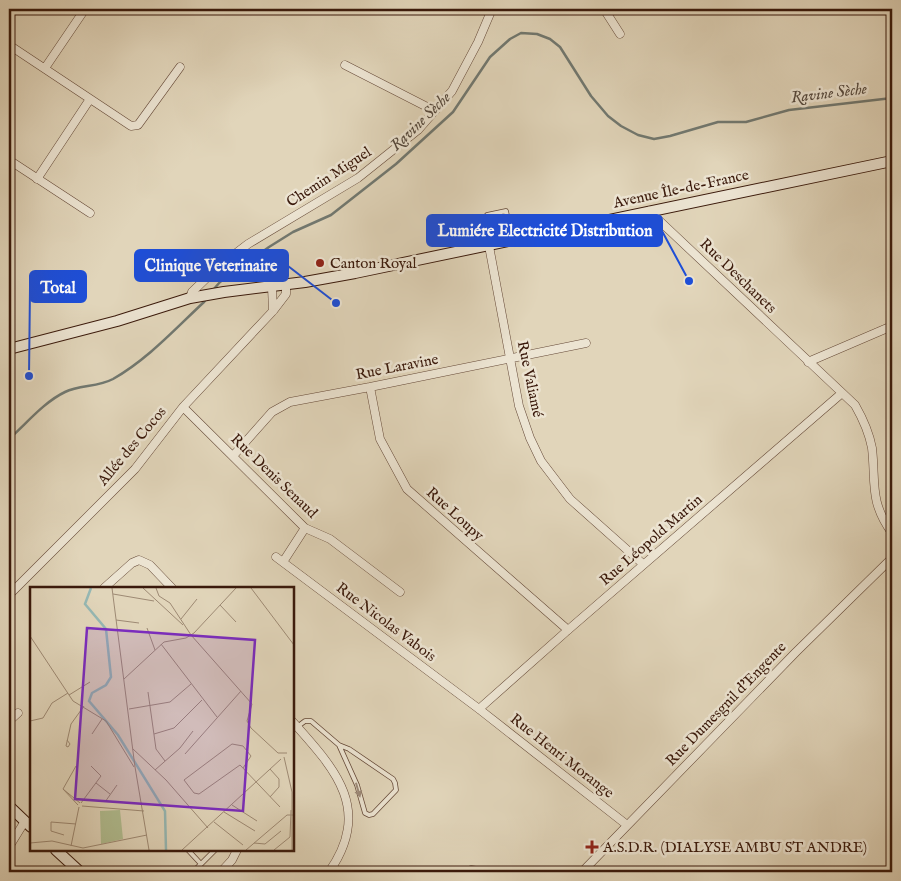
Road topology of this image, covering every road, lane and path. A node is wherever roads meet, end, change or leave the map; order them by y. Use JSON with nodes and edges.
{"nodes":[{"id":1,"x":85,"y":9,"type":"edge"},
{"id":2,"x":604,"y":9,"type":"edge"},
{"id":3,"x":489,"y":10,"type":"edge"},
{"id":4,"x":620,"y":34,"type":"dead end"},
{"id":5,"x":9,"y":44,"type":"edge"},
{"id":6,"x":345,"y":65,"type":"dead end"},
{"id":7,"x":180,"y":67,"type":"dead end"},
{"id":8,"x":45,"y":68,"type":"junction"},
{"id":9,"x":90,"y":99,"type":"junction"},
{"id":10,"x":435,"y":111,"type":"junction"},
{"id":11,"x":9,"y":160,"type":"edge"},
{"id":12,"x":892,"y":161,"type":"edge"},
{"id":13,"x":37,"y":179,"type":"junction"},
{"id":14,"x":649,"y":211,"type":"junction"},
{"id":15,"x":90,"y":213,"type":"dead end"},
{"id":16,"x":512,"y":240,"type":"junction"},
{"id":17,"x":489,"y":246,"type":"junction"},
{"id":18,"x":286,"y":285,"type":"junction"},
{"id":19,"x":272,"y":287,"type":"junction"},
{"id":20,"x":190,"y":298,"type":"junction"},
{"id":21,"x":273,"y":310,"type":"junction"},
{"id":22,"x":892,"y":326,"type":"edge"},
{"id":23,"x":586,"y":343,"type":"dead end"},
{"id":24,"x":9,"y":349,"type":"edge"},
{"id":25,"x":511,"y":359,"type":"junction"},
{"id":26,"x":808,"y":362,"type":"junction"},
{"id":27,"x":370,"y":387,"type":"junction"},
{"id":28,"x":842,"y":392,"type":"junction"},
{"id":29,"x":183,"y":407,"type":"junction"},
{"id":30,"x":233,"y":456,"type":"junction"},
{"id":31,"x":304,"y":528,"type":"junction"},
{"id":32,"x":892,"y":533,"type":"edge"},
{"id":33,"x":892,"y":558,"type":"edge"},
{"id":34,"x":644,"y":564,"type":"junction"},
{"id":35,"x":105,"y":587,"type":"edge"},
{"id":36,"x":171,"y":587,"type":"edge"},
{"id":37,"x":400,"y":592,"type":"dead end"},
{"id":38,"x":9,"y":595,"type":"edge"},
{"id":39,"x":568,"y":630,"type":"junction"},
{"id":40,"x":479,"y":709,"type":"junction"},
{"id":41,"x":18,"y":713,"type":"dead end"},
{"id":42,"x":9,"y":721,"type":"edge"},
{"id":43,"x":295,"y":724,"type":"edge"},
{"id":44,"x":339,"y":745,"type":"junction"},
{"id":45,"x":9,"y":806,"type":"edge"},
{"id":46,"x":28,"y":824,"type":"edge"},
{"id":47,"x":627,"y":825,"type":"junction"},
{"id":48,"x":9,"y":847,"type":"edge"},
{"id":49,"x":57,"y":851,"type":"edge"},
{"id":50,"x":189,"y":851,"type":"edge"},
{"id":51,"x":213,"y":851,"type":"edge"},
{"id":52,"x":236,"y":851,"type":"edge"},
{"id":53,"x":201,"y":864,"type":"junction"},
{"id":54,"x":225,"y":871,"type":"edge"},
{"id":55,"x":80,"y":872,"type":"edge"},
{"id":56,"x":193,"y":872,"type":"edge"},
{"id":57,"x":329,"y":872,"type":"edge"},
{"id":58,"x":465,"y":872,"type":"edge"},
{"id":59,"x":489,"y":872,"type":"edge"},
{"id":60,"x":582,"y":872,"type":"edge"}],
"edges":[{"from":1,"to":8,"type":"street"},
{"from":2,"to":4,"type":"street"},
{"from":3,"to":10,"type":"street","name":"Chemin Miguel"},
{"from":5,"to":8,"type":"street"},
{"from":6,"to":10,"type":"street"},
{"from":7,"to":9,"type":"street"},
{"from":8,"to":9,"type":"street"},
{"from":9,"to":13,"type":"street"},
{"from":10,"to":20,"type":"street","name":"Chemin Miguel"},
{"from":11,"to":13,"type":"street"},
{"from":12,"to":14,"type":"street","name":"Avenue Île-de-France"},
{"from":13,"to":15,"type":"street"},
{"from":14,"to":16,"type":"street","name":"Avenue Île-de-France"},
{"from":14,"to":26,"type":"street","name":"Rue Deschanets"},
{"from":16,"to":17,"type":"street","name":"Avenue Île-de-France"},
{"from":16,"to":17,"type":"lane"},
{"from":17,"to":18,"type":"street","name":"Avenue Île-de-France"},
{"from":17,"to":25,"type":"street","name":"Rue Valiamé"},
{"from":18,"to":19,"type":"street","name":"Avenue Île-de-France"},
{"from":18,"to":21,"type":"street","name":"Allée des Cocos"},
{"from":19,"to":20,"type":"street","name":"Avenue Île-de-France"},
{"from":19,"to":21,"type":"street"},
{"from":20,"to":24,"type":"street","name":"Avenue Île-de-France"},
{"from":21,"to":29,"type":"street","name":"Allée des Cocos"},
{"from":22,"to":26,"type":"street"},
{"from":23,"to":25,"type":"street","name":"Rue Laravine"},
{"from":25,"to":27,"type":"street","name":"Rue Laravine"},
{"from":25,"to":34,"type":"street","name":"Rue Valiamé"},
{"from":26,"to":28,"type":"street","name":"Rue Deschanets"},
{"from":27,"to":30,"type":"street","name":"Rue Laravine"},
{"from":27,"to":39,"type":"street","name":"Rue Loupy"},
{"from":28,"to":32,"type":"street","name":"Rue Deschanets"},
{"from":28,"to":34,"type":"street","name":"Rue Léopold Martin"},
{"from":29,"to":30,"type":"street","name":"Rue Denis Senaud"},
{"from":29,"to":38,"type":"street","name":"Allée des Cocos"},
{"from":30,"to":31,"type":"street","name":"Rue Denis Senaud"},
{"from":31,"to":37,"type":"street","name":"Rue Denis Senaud"},
{"from":31,"to":40,"type":"street","name":"Rue Nicolas Vabois"},
{"from":33,"to":47,"type":"street","name":"Rue Dumesgnil d'Engente"},
{"from":34,"to":39,"type":"street","name":"Rue Léopold Martin"},
{"from":35,"to":36,"type":"street"},
{"from":39,"to":40,"type":"street","name":"Rue Léopold Martin"},
{"from":40,"to":47,"type":"street","name":"Rue Henri Morange"},
{"from":41,"to":42,"type":"street"},
{"from":43,"to":44,"type":"lane"},
{"from":43,"to":57,"type":"street"},
{"from":44,"to":44,"type":"lane","one_way":true},
{"from":45,"to":46,"type":"street"},
{"from":46,"to":48,"type":"street"},
{"from":47,"to":60,"type":"street","name":"Rue Dumesgnil d'Engente"},
{"from":49,"to":55,"type":"street"},
{"from":50,"to":53,"type":"lane"},
{"from":51,"to":53,"type":"lane"},
{"from":52,"to":54,"type":"street"},
{"from":53,"to":56,"type":"lane"},
{"from":58,"to":59,"type":"street"}]}
